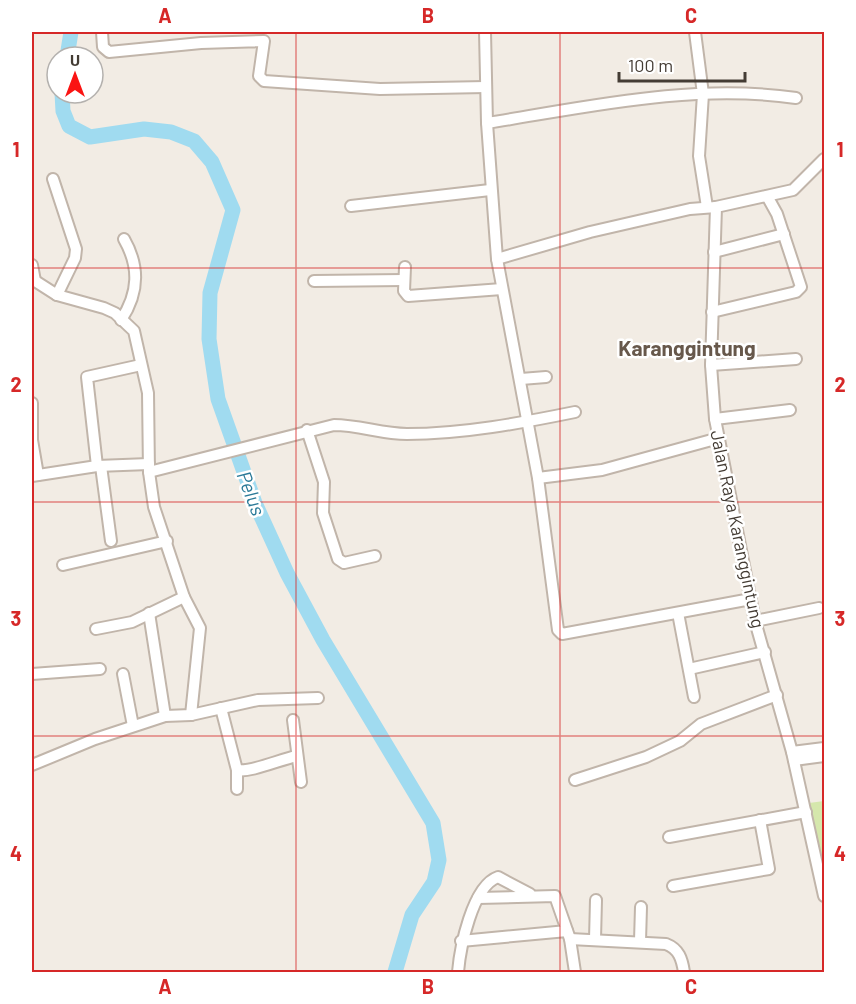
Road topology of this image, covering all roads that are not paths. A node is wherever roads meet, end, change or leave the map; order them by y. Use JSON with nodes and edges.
{"nodes":[{"id":1,"x":102,"y":32,"type":"edge"},
{"id":2,"x":485,"y":32,"type":"edge"},
{"id":3,"x":694,"y":32,"type":"edge"},
{"id":4,"x":265,"y":36,"type":"edge"},
{"id":5,"x":200,"y":37,"type":"edge"},
{"id":6,"x":486,"y":87,"type":"junction"},
{"id":7,"x":703,"y":94,"type":"junction"},
{"id":8,"x":796,"y":98,"type":"dead end"},
{"id":9,"x":487,"y":123,"type":"junction"},
{"id":10,"x":825,"y":159,"type":"edge"},
{"id":11,"x":53,"y":179,"type":"dead end"},
{"id":12,"x":490,"y":190,"type":"junction"},
{"id":13,"x":767,"y":196,"type":"junction"},
{"id":14,"x":351,"y":206,"type":"dead end"},
{"id":15,"x":712,"y":207,"type":"junction"},
{"id":16,"x":784,"y":234,"type":"junction"},
{"id":17,"x":124,"y":239,"type":"dead end"},
{"id":18,"x":714,"y":252,"type":"junction"},
{"id":19,"x":497,"y":259,"type":"junction"},
{"id":20,"x":32,"y":265,"type":"edge"},
{"id":21,"x":405,"y":267,"type":"dead end"},
{"id":22,"x":33,"y":280,"type":"edge"},
{"id":23,"x":404,"y":280,"type":"junction"},
{"id":24,"x":314,"y":281,"type":"dead end"},
{"id":25,"x":502,"y":289,"type":"junction"},
{"id":26,"x":57,"y":295,"type":"junction"},
{"id":27,"x":712,"y":312,"type":"junction"},
{"id":28,"x":121,"y":320,"type":"junction"},
{"id":29,"x":796,"y":359,"type":"dead end"},
{"id":30,"x":141,"y":365,"type":"junction"},
{"id":31,"x":711,"y":365,"type":"junction"},
{"id":32,"x":546,"y":377,"type":"dead end"},
{"id":33,"x":521,"y":379,"type":"junction"},
{"id":34,"x":32,"y":403,"type":"edge"},
{"id":35,"x":790,"y":410,"type":"dead end"},
{"id":36,"x":575,"y":412,"type":"dead end"},
{"id":37,"x":715,"y":418,"type":"junction"},
{"id":38,"x":529,"y":422,"type":"junction"},
{"id":39,"x":307,"y":430,"type":"junction"},
{"id":40,"x":719,"y":438,"type":"junction"},
{"id":41,"x":99,"y":466,"type":"junction"},
{"id":42,"x":149,"y":468,"type":"junction"},
{"id":43,"x":35,"y":476,"type":"edge"},
{"id":44,"x":538,"y":477,"type":"junction"},
{"id":45,"x":111,"y":541,"type":"dead end"},
{"id":46,"x":159,"y":544,"type":"junction"},
{"id":47,"x":375,"y":556,"type":"dead end"},
{"id":48,"x":63,"y":565,"type":"dead end"},
{"id":49,"x":180,"y":599,"type":"junction"},
{"id":50,"x":751,"y":599,"type":"junction"},
{"id":51,"x":819,"y":608,"type":"dead end"},
{"id":52,"x":149,"y":613,"type":"junction"},
{"id":53,"x":678,"y":613,"type":"junction"},
{"id":54,"x":755,"y":621,"type":"junction"},
{"id":55,"x":96,"y":629,"type":"dead end"},
{"id":56,"x":765,"y":652,"type":"junction"},
{"id":57,"x":100,"y":669,"type":"dead end"},
{"id":58,"x":689,"y":669,"type":"junction"},
{"id":59,"x":32,"y":674,"type":"edge"},
{"id":60,"x":123,"y":674,"type":"dead end"},
{"id":61,"x":777,"y":696,"type":"junction"},
{"id":62,"x":694,"y":697,"type":"dead end"},
{"id":63,"x":318,"y":698,"type":"dead end"},
{"id":64,"x":221,"y":708,"type":"junction"},
{"id":65,"x":165,"y":716,"type":"junction"},
{"id":66,"x":191,"y":716,"type":"junction"},
{"id":67,"x":292,"y":720,"type":"dead end"},
{"id":68,"x":133,"y":726,"type":"junction"},
{"id":69,"x":825,"y":748,"type":"edge"},
{"id":70,"x":297,"y":756,"type":"junction"},
{"id":71,"x":793,"y":756,"type":"junction"},
{"id":72,"x":825,"y":756,"type":"edge"},
{"id":73,"x":32,"y":765,"type":"edge"},
{"id":74,"x":237,"y":770,"type":"junction"},
{"id":75,"x":575,"y":780,"type":"dead end"},
{"id":76,"x":301,"y":782,"type":"dead end"},
{"id":77,"x":237,"y":789,"type":"dead end"},
{"id":78,"x":806,"y":812,"type":"junction"},
{"id":79,"x":760,"y":820,"type":"junction"},
{"id":80,"x":669,"y":837,"type":"dead end"},
{"id":81,"x":673,"y":886,"type":"dead end"},
{"id":82,"x":531,"y":895,"type":"junction"},
{"id":83,"x":825,"y":896,"type":"edge"},
{"id":84,"x":478,"y":898,"type":"junction"},
{"id":85,"x":596,"y":900,"type":"dead end"},
{"id":86,"x":641,"y":907,"type":"dead end"},
{"id":87,"x":568,"y":935,"type":"junction"},
{"id":88,"x":595,"y":939,"type":"junction"},
{"id":89,"x":461,"y":941,"type":"junction"},
{"id":90,"x":640,"y":941,"type":"junction"},
{"id":91,"x":458,"y":972,"type":"edge"},
{"id":92,"x":575,"y":972,"type":"edge"},
{"id":93,"x":684,"y":972,"type":"edge"}],
"edges":[{"from":1,"to":5,"type":"street"},
{"from":2,"to":6,"type":"street"},
{"from":3,"to":7,"type":"street","name":"Jalan Raya Karanggintung"},
{"from":4,"to":5,"type":"street"},
{"from":4,"to":6,"type":"street"},
{"from":6,"to":9,"type":"street"},
{"from":7,"to":8,"type":"street"},
{"from":7,"to":9,"type":"street"},
{"from":7,"to":15,"type":"street","name":"Jalan Raya Karanggintung"},
{"from":9,"to":12,"type":"street"},
{"from":10,"to":13,"type":"street"},
{"from":11,"to":26,"type":"street"},
{"from":12,"to":14,"type":"street"},
{"from":12,"to":19,"type":"street"},
{"from":13,"to":15,"type":"street"},
{"from":13,"to":16,"type":"street"},
{"from":15,"to":18,"type":"street","name":"Jalan Raya Karanggintung"},
{"from":15,"to":19,"type":"street"},
{"from":16,"to":18,"type":"street"},
{"from":16,"to":27,"type":"street"},
{"from":17,"to":28,"type":"street"},
{"from":18,"to":27,"type":"street","name":"Jalan Raya Karanggintung"},
{"from":19,"to":25,"type":"street"},
{"from":20,"to":22,"type":"street"},
{"from":21,"to":23,"type":"street"},
{"from":22,"to":26,"type":"street"},
{"from":23,"to":24,"type":"street"},
{"from":23,"to":25,"type":"street"},
{"from":25,"to":33,"type":"street"},
{"from":26,"to":28,"type":"street"},
{"from":27,"to":31,"type":"street","name":"Jalan Raya Karanggintung"},
{"from":28,"to":30,"type":"street"},
{"from":29,"to":31,"type":"street"},
{"from":30,"to":41,"type":"street"},
{"from":30,"to":42,"type":"street"},
{"from":31,"to":37,"type":"street","name":"Jalan Raya Karanggintung"},
{"from":32,"to":33,"type":"street"},
{"from":33,"to":38,"type":"street"},
{"from":34,"to":43,"type":"street"},
{"from":35,"to":37,"type":"street"},
{"from":36,"to":38,"type":"street"},
{"from":37,"to":40,"type":"street","name":"Jalan Raya Karanggintung"},
{"from":38,"to":39,"type":"street"},
{"from":38,"to":44,"type":"street"},
{"from":39,"to":42,"type":"street"},
{"from":39,"to":47,"type":"street"},
{"from":40,"to":44,"type":"street"},
{"from":40,"to":50,"type":"street","name":"Jalan Raya Karanggintung"},
{"from":41,"to":42,"type":"street"},
{"from":41,"to":43,"type":"street"},
{"from":41,"to":45,"type":"street"},
{"from":42,"to":46,"type":"street"},
{"from":44,"to":53,"type":"street"},
{"from":46,"to":48,"type":"street"},
{"from":46,"to":49,"type":"street"},
{"from":49,"to":52,"type":"street"},
{"from":49,"to":66,"type":"street"},
{"from":50,"to":53,"type":"street"},
{"from":50,"to":54,"type":"street","name":"Jalan Raya Karanggintung"},
{"from":51,"to":54,"type":"street"},
{"from":52,"to":55,"type":"street"},
{"from":52,"to":65,"type":"street"},
{"from":53,"to":58,"type":"street"},
{"from":54,"to":56,"type":"street","name":"Jalan Raya Karanggintung"},
{"from":56,"to":58,"type":"street"},
{"from":56,"to":61,"type":"street","name":"Jalan Raya Karanggintung"},
{"from":57,"to":59,"type":"street"},
{"from":58,"to":62,"type":"street"},
{"from":60,"to":68,"type":"street"},
{"from":61,"to":71,"type":"street","name":"Jalan Raya Karanggintung"},
{"from":61,"to":75,"type":"street"},
{"from":63,"to":64,"type":"street"},
{"from":64,"to":66,"type":"street"},
{"from":64,"to":74,"type":"street"},
{"from":65,"to":66,"type":"street"},
{"from":65,"to":68,"type":"street"},
{"from":67,"to":70,"type":"street"},
{"from":68,"to":73,"type":"street"},
{"from":69,"to":71,"type":"street"},
{"from":70,"to":74,"type":"street"},
{"from":70,"to":76,"type":"street"},
{"from":71,"to":72,"type":"street"},
{"from":71,"to":78,"type":"street","name":"Jalan Raya Karanggintung"},
{"from":74,"to":77,"type":"street"},
{"from":78,"to":79,"type":"street"},
{"from":78,"to":83,"type":"street","name":"Jalan Raya Karanggintung"},
{"from":79,"to":80,"type":"street"},
{"from":79,"to":81,"type":"street"},
{"from":82,"to":84,"type":"street"},
{"from":82,"to":84,"type":"street"},
{"from":82,"to":87,"type":"street"},
{"from":84,"to":89,"type":"street"},
{"from":85,"to":88,"type":"street"},
{"from":86,"to":90,"type":"street"},
{"from":87,"to":88,"type":"street"},
{"from":87,"to":89,"type":"street"},
{"from":87,"to":92,"type":"street"},
{"from":88,"to":90,"type":"street"},
{"from":89,"to":91,"type":"street"},
{"from":90,"to":93,"type":"street"}]}
